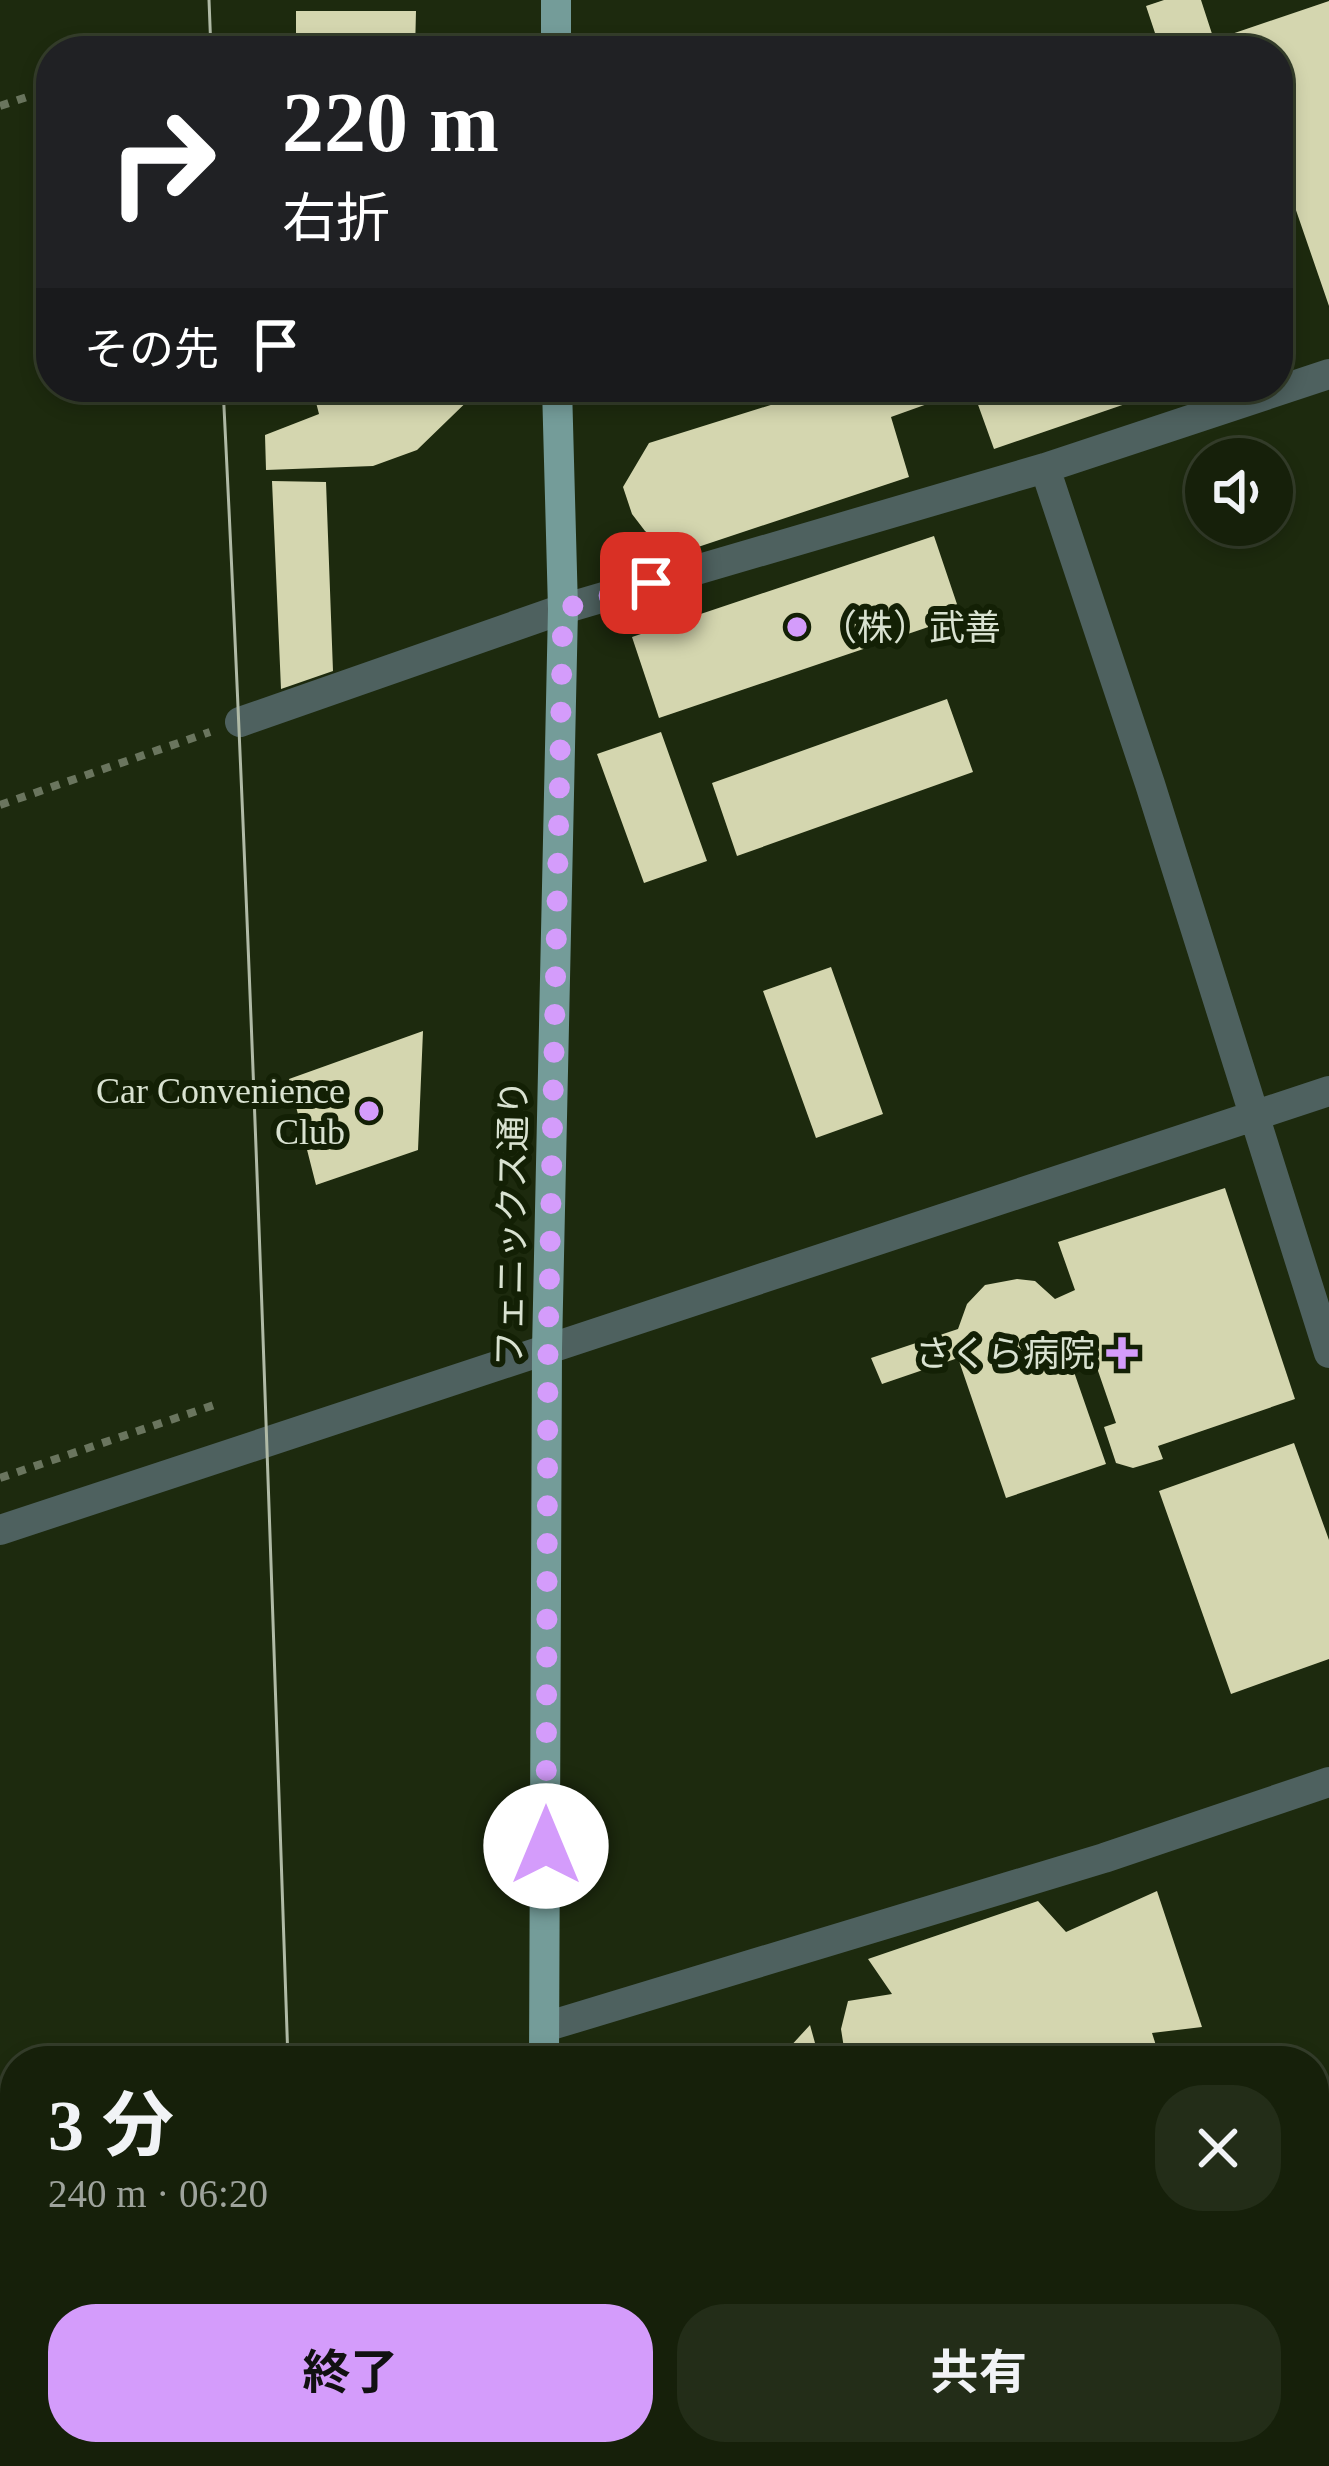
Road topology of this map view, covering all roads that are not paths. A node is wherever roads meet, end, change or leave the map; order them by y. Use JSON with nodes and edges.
{"nodes":[{"id":1,"x":556,"y":0,"type":"edge"},
{"id":2,"x":556,"y":36,"type":"edge"},
{"id":3,"x":1329,"y":374,"type":"edge"},
{"id":4,"x":1293,"y":386,"type":"edge"},
{"id":5,"x":557,"y":402,"type":"edge"},
{"id":6,"x":1245,"y":402,"type":"edge"},
{"id":7,"x":1046,"y":468,"type":"junction"},
{"id":8,"x":563,"y":609,"type":"junction"},
{"id":9,"x":240,"y":722,"type":"road end"},
{"id":10,"x":1329,"y":1091,"type":"edge"},
{"id":11,"x":1254,"y":1116,"type":"junction"},
{"id":12,"x":548,"y":1349,"type":"junction"},
{"id":13,"x":1329,"y":1352,"type":"edge"},
{"id":14,"x":0,"y":1529,"type":"edge"},
{"id":15,"x":1329,"y":1782,"type":"edge"},
{"id":16,"x":545,"y":2027,"type":"junction"},
{"id":17,"x":544,"y":2046,"type":"edge"}],
"edges":[{"from":1,"to":2,"type":"main road"},
{"from":3,"to":4,"type":"street"},
{"from":5,"to":8,"type":"main road","name":"フェニックス通り"},
{"from":6,"to":7,"type":"street"},
{"from":7,"to":8,"type":"street"},
{"from":7,"to":11,"type":"street"},
{"from":8,"to":9,"type":"street"},
{"from":8,"to":12,"type":"main road","name":"フェニックス通り"},
{"from":10,"to":11,"type":"street"},
{"from":11,"to":12,"type":"street"},
{"from":11,"to":13,"type":"street"},
{"from":12,"to":14,"type":"street"},
{"from":12,"to":16,"type":"main road","name":"フェニックス通り"},
{"from":15,"to":16,"type":"street"},
{"from":16,"to":17,"type":"main road","name":"フェニックス通り"}]}
